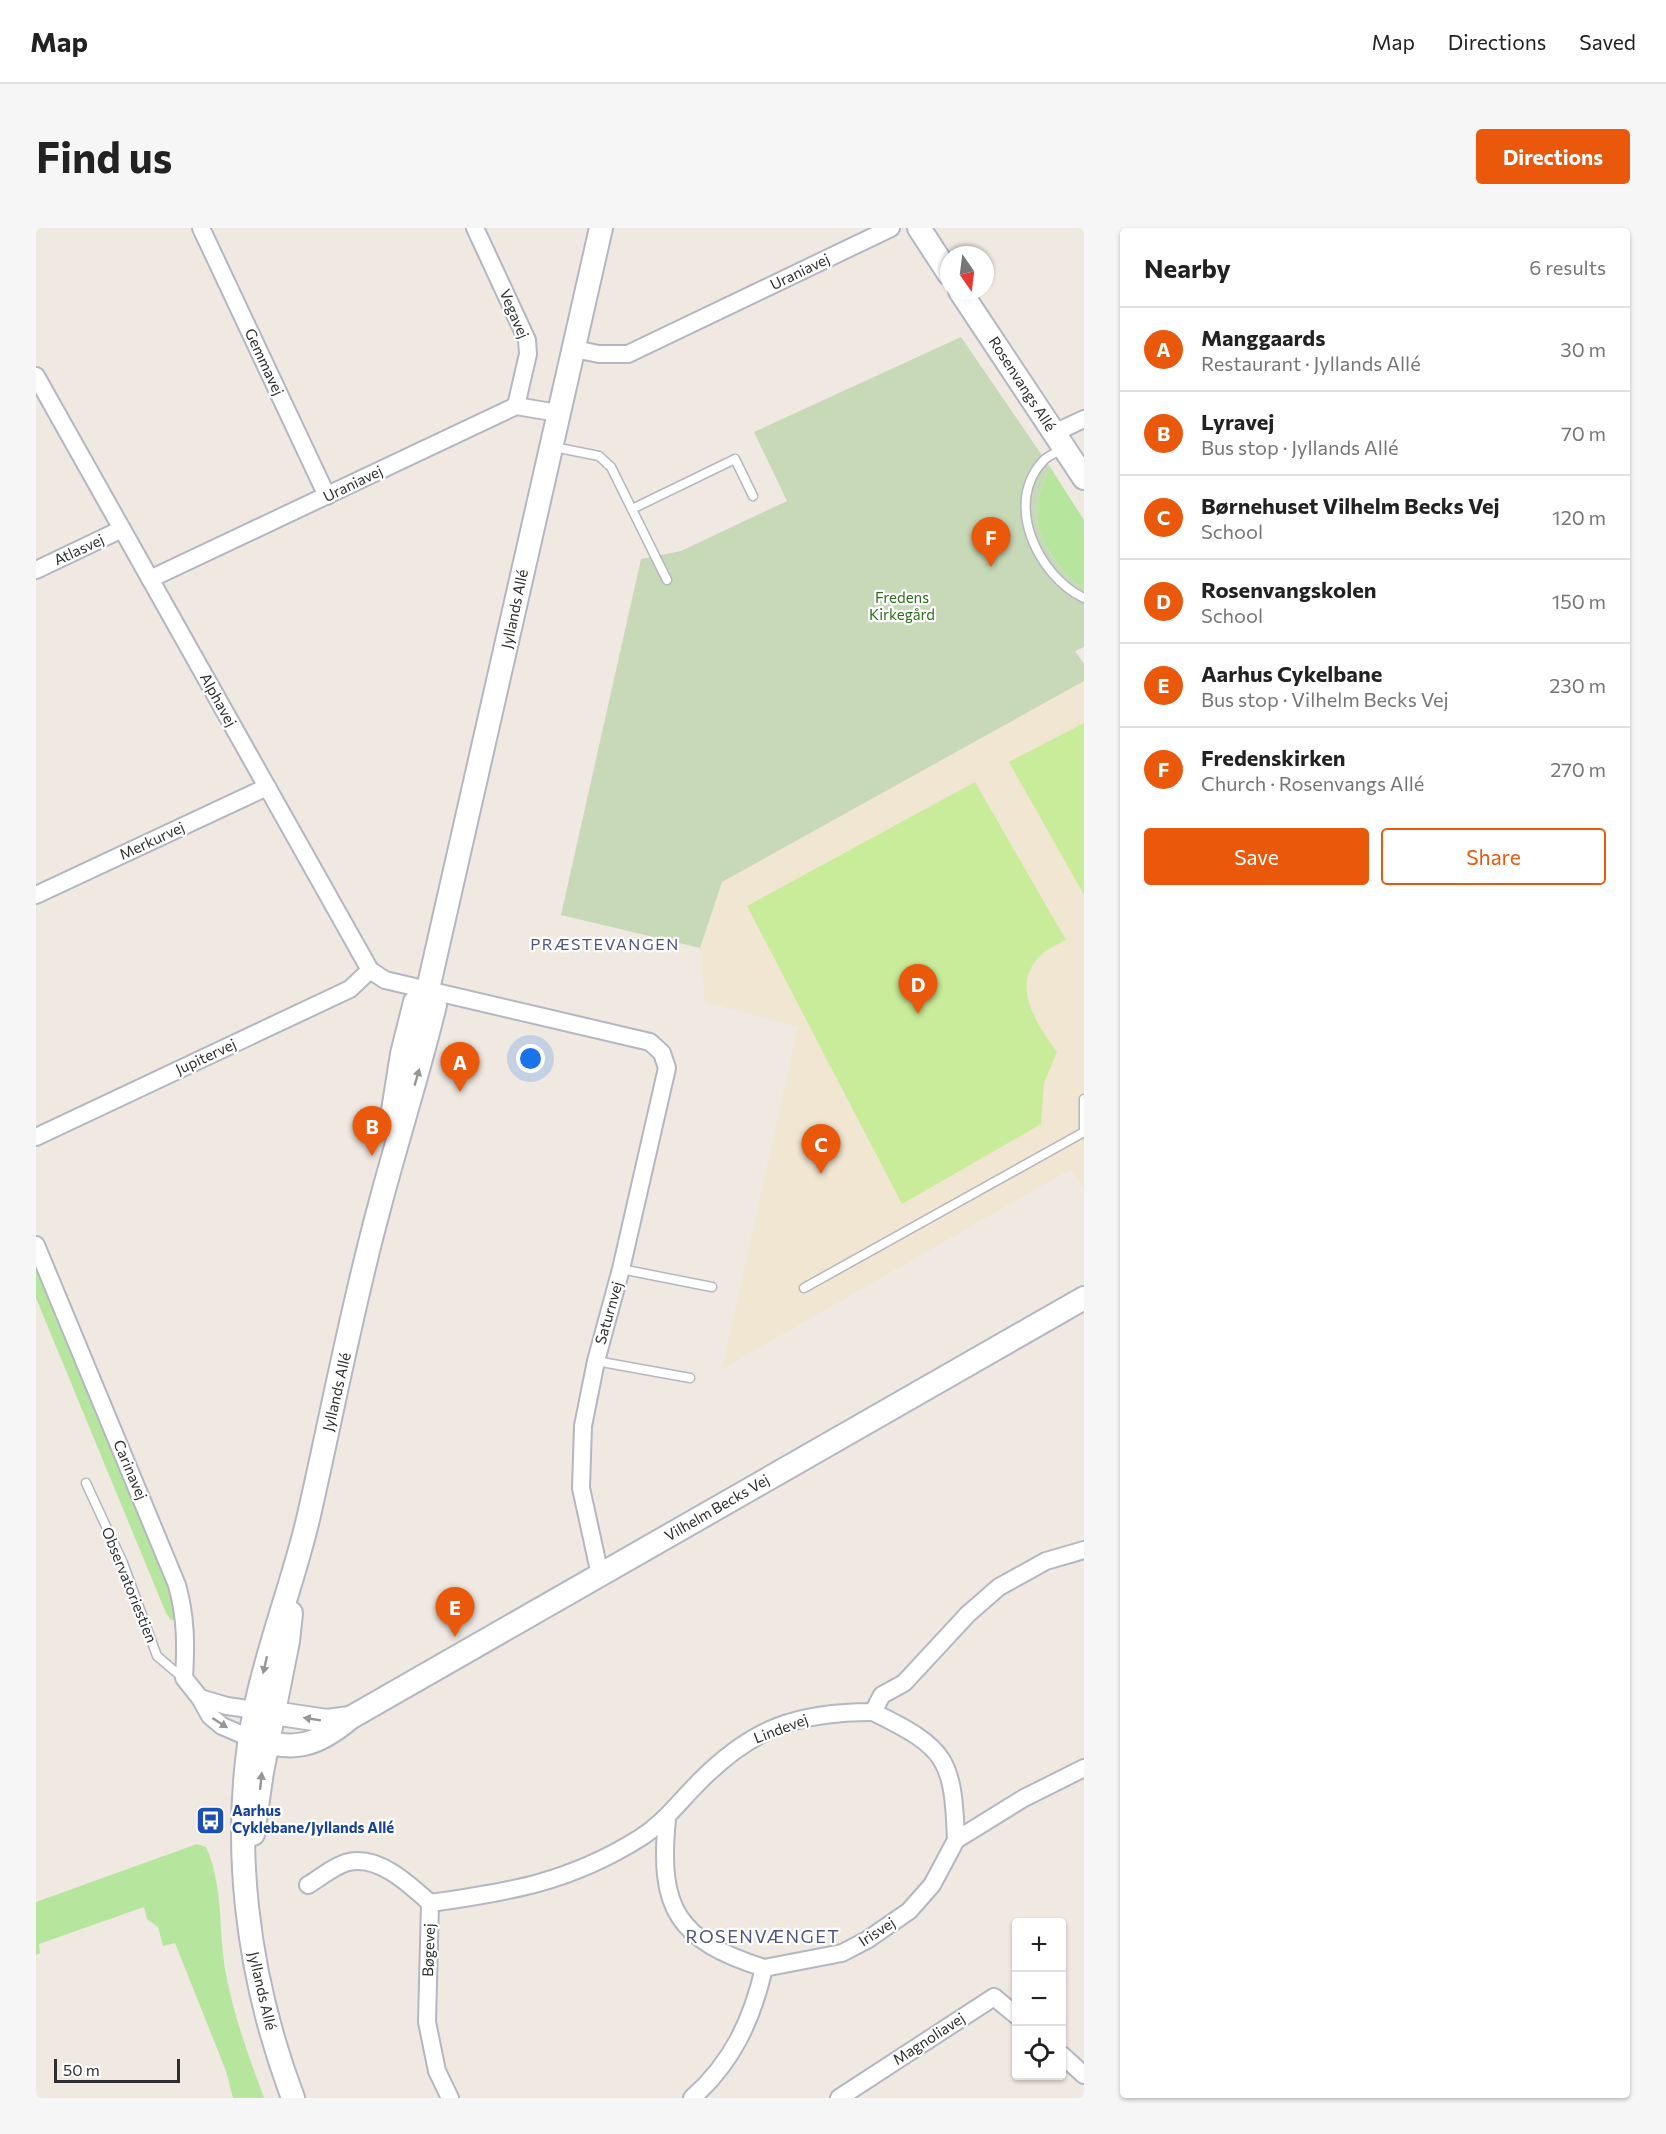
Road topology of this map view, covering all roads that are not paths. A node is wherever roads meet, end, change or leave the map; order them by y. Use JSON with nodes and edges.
{"nodes":[{"id":1,"x":201,"y":228,"type":"edge"},
{"id":2,"x":475,"y":228,"type":"edge"},
{"id":3,"x":601,"y":228,"type":"edge"},
{"id":4,"x":891,"y":228,"type":"edge"},
{"id":5,"x":919,"y":228,"type":"edge"},
{"id":6,"x":940,"y":260,"type":"edge"},
{"id":7,"x":966,"y":300,"type":"edge"},
{"id":8,"x":574,"y":349,"type":"junction"},
{"id":9,"x":36,"y":376,"type":"edge"},
{"id":10,"x":516,"y":405,"type":"junction"},
{"id":11,"x":558,"y":413,"type":"junction"},
{"id":12,"x":1084,"y":418,"type":"edge"},
{"id":13,"x":1059,"y":440,"type":"junction"},
{"id":14,"x":550,"y":447,"type":"junction"},
{"id":15,"x":1084,"y":478,"type":"edge"},
{"id":16,"x":327,"y":496,"type":"junction"},
{"id":17,"x":753,"y":496,"type":"dead end"},
{"id":18,"x":632,"y":509,"type":"junction"},
{"id":19,"x":122,"y":529,"type":"junction"},
{"id":20,"x":36,"y":570,"type":"edge"},
{"id":21,"x":150,"y":579,"type":"junction"},
{"id":22,"x":667,"y":580,"type":"dead end"},
{"id":23,"x":1084,"y":598,"type":"edge"},
{"id":24,"x":267,"y":787,"type":"junction"},
{"id":25,"x":36,"y":896,"type":"edge"},
{"id":26,"x":370,"y":970,"type":"junction"},
{"id":27,"x":428,"y":989,"type":"junction"},
{"id":28,"x":1084,"y":1099,"type":"edge"},
{"id":29,"x":1084,"y":1133,"type":"edge"},
{"id":30,"x":36,"y":1137,"type":"edge"},
{"id":31,"x":36,"y":1245,"type":"edge"},
{"id":32,"x":621,"y":1269,"type":"junction"},
{"id":33,"x":712,"y":1287,"type":"dead end"},
{"id":34,"x":804,"y":1288,"type":"dead end"},
{"id":35,"x":1084,"y":1298,"type":"edge"},
{"id":36,"x":596,"y":1360,"type":"junction"},
{"id":37,"x":690,"y":1378,"type":"dead end"},
{"id":38,"x":86,"y":1483,"type":"dead end"},
{"id":39,"x":1084,"y":1550,"type":"edge"},
{"id":40,"x":600,"y":1575,"type":"junction"},
{"id":41,"x":184,"y":1678,"type":"junction"},
{"id":42,"x":200,"y":1698,"type":"junction"},
{"id":43,"x":264,"y":1712,"type":"junction"},
{"id":44,"x":873,"y":1712,"type":"junction"},
{"id":45,"x":350,"y":1718,"type":"junction"},
{"id":46,"x":259,"y":1741,"type":"junction"},
{"id":47,"x":1084,"y":1768,"type":"edge"},
{"id":48,"x":667,"y":1819,"type":"junction"},
{"id":49,"x":956,"y":1840,"type":"junction"},
{"id":50,"x":308,"y":1885,"type":"dead end"},
{"id":51,"x":430,"y":1903,"type":"junction"},
{"id":52,"x":764,"y":1968,"type":"junction"},
{"id":53,"x":1012,"y":2012,"type":"edge"},
{"id":54,"x":1066,"y":2059,"type":"edge"},
{"id":55,"x":1084,"y":2075,"type":"edge"},
{"id":56,"x":294,"y":2098,"type":"edge"},
{"id":57,"x":450,"y":2098,"type":"edge"},
{"id":58,"x":692,"y":2098,"type":"edge"},
{"id":59,"x":838,"y":2098,"type":"edge"}],
"edges":[{"from":1,"to":16,"type":"street","name":"Gemmavej"},
{"from":2,"to":10,"type":"street","name":"Vegavej"},
{"from":3,"to":8,"type":"street","name":"Jyllands Allé"},
{"from":4,"to":8,"type":"street","name":"Uraniavej"},
{"from":5,"to":6,"type":"street"},
{"from":7,"to":13,"type":"street","name":"Rosenvangs Allé"},
{"from":8,"to":11,"type":"street","name":"Jyllands Allé"},
{"from":9,"to":19,"type":"street","name":"Alphavej"},
{"from":10,"to":11,"type":"street"},
{"from":10,"to":16,"type":"street","name":"Uraniavej"},
{"from":11,"to":14,"type":"street","name":"Jyllands Allé"},
{"from":12,"to":13,"type":"street"},
{"from":13,"to":15,"type":"street","name":"Rosenvangs Allé"},
{"from":13,"to":23,"type":"lane"},
{"from":14,"to":18,"type":"lane"},
{"from":14,"to":27,"type":"street","name":"Jyllands Allé"},
{"from":16,"to":21,"type":"street","name":"Uraniavej"},
{"from":17,"to":18,"type":"lane"},
{"from":18,"to":22,"type":"lane"},
{"from":19,"to":20,"type":"street","name":"Atlasvej"},
{"from":19,"to":21,"type":"street","name":"Alphavej"},
{"from":21,"to":24,"type":"street","name":"Alphavej"},
{"from":24,"to":25,"type":"street","name":"Merkurvej"},
{"from":24,"to":26,"type":"street","name":"Alphavej"},
{"from":26,"to":27,"type":"street"},
{"from":26,"to":30,"type":"street","name":"Jupitervej"},
{"from":27,"to":32,"type":"street","name":"Saturnvej"},
{"from":27,"to":43,"type":"street","name":"Jyllands Allé"},
{"from":28,"to":29,"type":"lane"},
{"from":29,"to":34,"type":"lane"},
{"from":31,"to":41,"type":"street","name":"Carinavej"},
{"from":32,"to":33,"type":"lane"},
{"from":32,"to":36,"type":"street","name":"Saturnvej"},
{"from":35,"to":40,"type":"street","name":"Vilhelm Becks Vej"},
{"from":36,"to":37,"type":"lane"},
{"from":36,"to":40,"type":"street","name":"Saturnvej"},
{"from":38,"to":41,"type":"lane","name":"Observatoriestien"},
{"from":39,"to":44,"type":"street"},
{"from":40,"to":45,"type":"street","name":"Vilhelm Becks Vej"},
{"from":41,"to":42,"type":"street"},
{"from":42,"to":43,"type":"street"},
{"from":42,"to":46,"type":"street","one_way":true},
{"from":45,"to":43,"type":"street","name":"Vilhelm Becks Vej","one_way":true},
{"from":43,"to":46,"type":"street","name":"Jyllands Allé"},
{"from":44,"to":48,"type":"street","name":"Lindevej"},
{"from":44,"to":49,"type":"street"},
{"from":45,"to":46,"type":"street","name":"Vilhelm Becks Vej"},
{"from":46,"to":56,"type":"street","name":"Jyllands Allé"},
{"from":47,"to":49,"type":"street"},
{"from":48,"to":51,"type":"street","name":"Lindevej"},
{"from":48,"to":52,"type":"street"},
{"from":49,"to":52,"type":"street","name":"Irisvej"},
{"from":50,"to":51,"type":"street","name":"Bøgevej"},
{"from":51,"to":57,"type":"street","name":"Bøgevej"},
{"from":52,"to":58,"type":"street"},
{"from":53,"to":59,"type":"street","name":"Magnoliavej"},
{"from":54,"to":55,"type":"street"}]}
